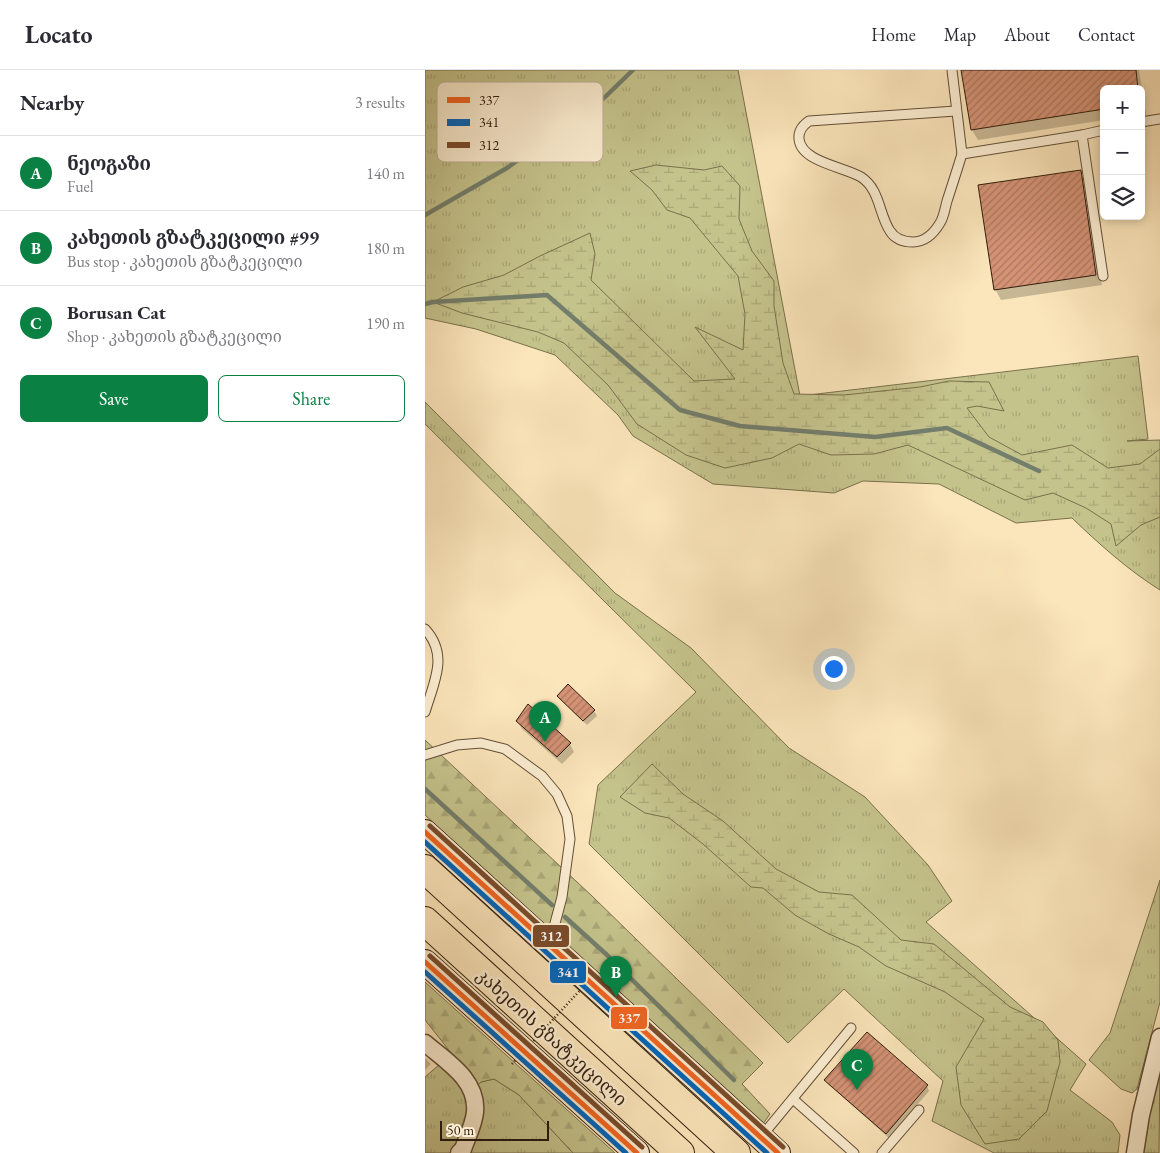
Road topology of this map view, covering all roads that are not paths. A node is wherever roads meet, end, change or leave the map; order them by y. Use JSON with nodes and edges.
{"nodes":[{"id":1,"x":952,"y":70,"type":"edge"},
{"id":2,"x":957,"y":111,"type":"junction"},
{"id":3,"x":1160,"y":119,"type":"edge"},
{"id":4,"x":1145,"y":121,"type":"edge"},
{"id":5,"x":1100,"y":131,"type":"edge"},
{"id":6,"x":1082,"y":136,"type":"junction"},
{"id":7,"x":962,"y":154,"type":"junction"},
{"id":8,"x":1103,"y":276,"type":"dead end"},
{"id":9,"x":425,"y":629,"type":"edge"},
{"id":10,"x":425,"y":712,"type":"edge"},
{"id":11,"x":425,"y":755,"type":"edge"},
{"id":12,"x":425,"y":832,"type":"edge"},
{"id":13,"x":425,"y":869,"type":"edge"},
{"id":14,"x":425,"y":921,"type":"edge"},
{"id":15,"x":560,"y":955,"type":"junction"},
{"id":16,"x":428,"y":972,"type":"edge"},
{"id":17,"x":851,"y":1028,"type":"dead end"},
{"id":18,"x":1160,"y":1037,"type":"edge"},
{"id":19,"x":425,"y":1043,"type":"edge"},
{"id":20,"x":793,"y":1099,"type":"junction"},
{"id":21,"x":682,"y":1102,"type":"junction"},
{"id":22,"x":919,"y":1110,"type":"dead end"},
{"id":23,"x":757,"y":1145,"type":"edge"},
{"id":24,"x":677,"y":1151,"type":"edge"},
{"id":25,"x":459,"y":1153,"type":"edge"},
{"id":26,"x":637,"y":1153,"type":"edge"},
{"id":27,"x":736,"y":1153,"type":"edge"},
{"id":28,"x":778,"y":1153,"type":"edge"},
{"id":29,"x":854,"y":1153,"type":"edge"},
{"id":30,"x":882,"y":1153,"type":"edge"},
{"id":31,"x":1135,"y":1153,"type":"edge"}],
"edges":[{"from":1,"to":2,"type":"lane"},
{"from":2,"to":7,"type":"lane"},
{"from":2,"to":7,"type":"lane"},
{"from":3,"to":4,"type":"lane"},
{"from":5,"to":6,"type":"lane"},
{"from":6,"to":7,"type":"lane"},
{"from":6,"to":8,"type":"lane"},
{"from":9,"to":10,"type":"lane"},
{"from":11,"to":15,"type":"lane"},
{"from":12,"to":15,"type":"street"},
{"from":13,"to":21,"type":"highway"},
{"from":14,"to":24,"type":"highway","name":"კახეთის გზატკეცილი"},
{"from":15,"to":23,"type":"street"},
{"from":16,"to":26,"type":"street","name":"კახეთის გზატკეცილი"},
{"from":17,"to":20,"type":"lane"},
{"from":18,"to":31,"type":"street"},
{"from":19,"to":25,"type":"street"},
{"from":20,"to":23,"type":"lane"},
{"from":20,"to":29,"type":"lane"},
{"from":21,"to":23,"type":"highway"},
{"from":21,"to":27,"type":"highway"},
{"from":22,"to":30,"type":"lane"},
{"from":23,"to":28,"type":"street"}]}
